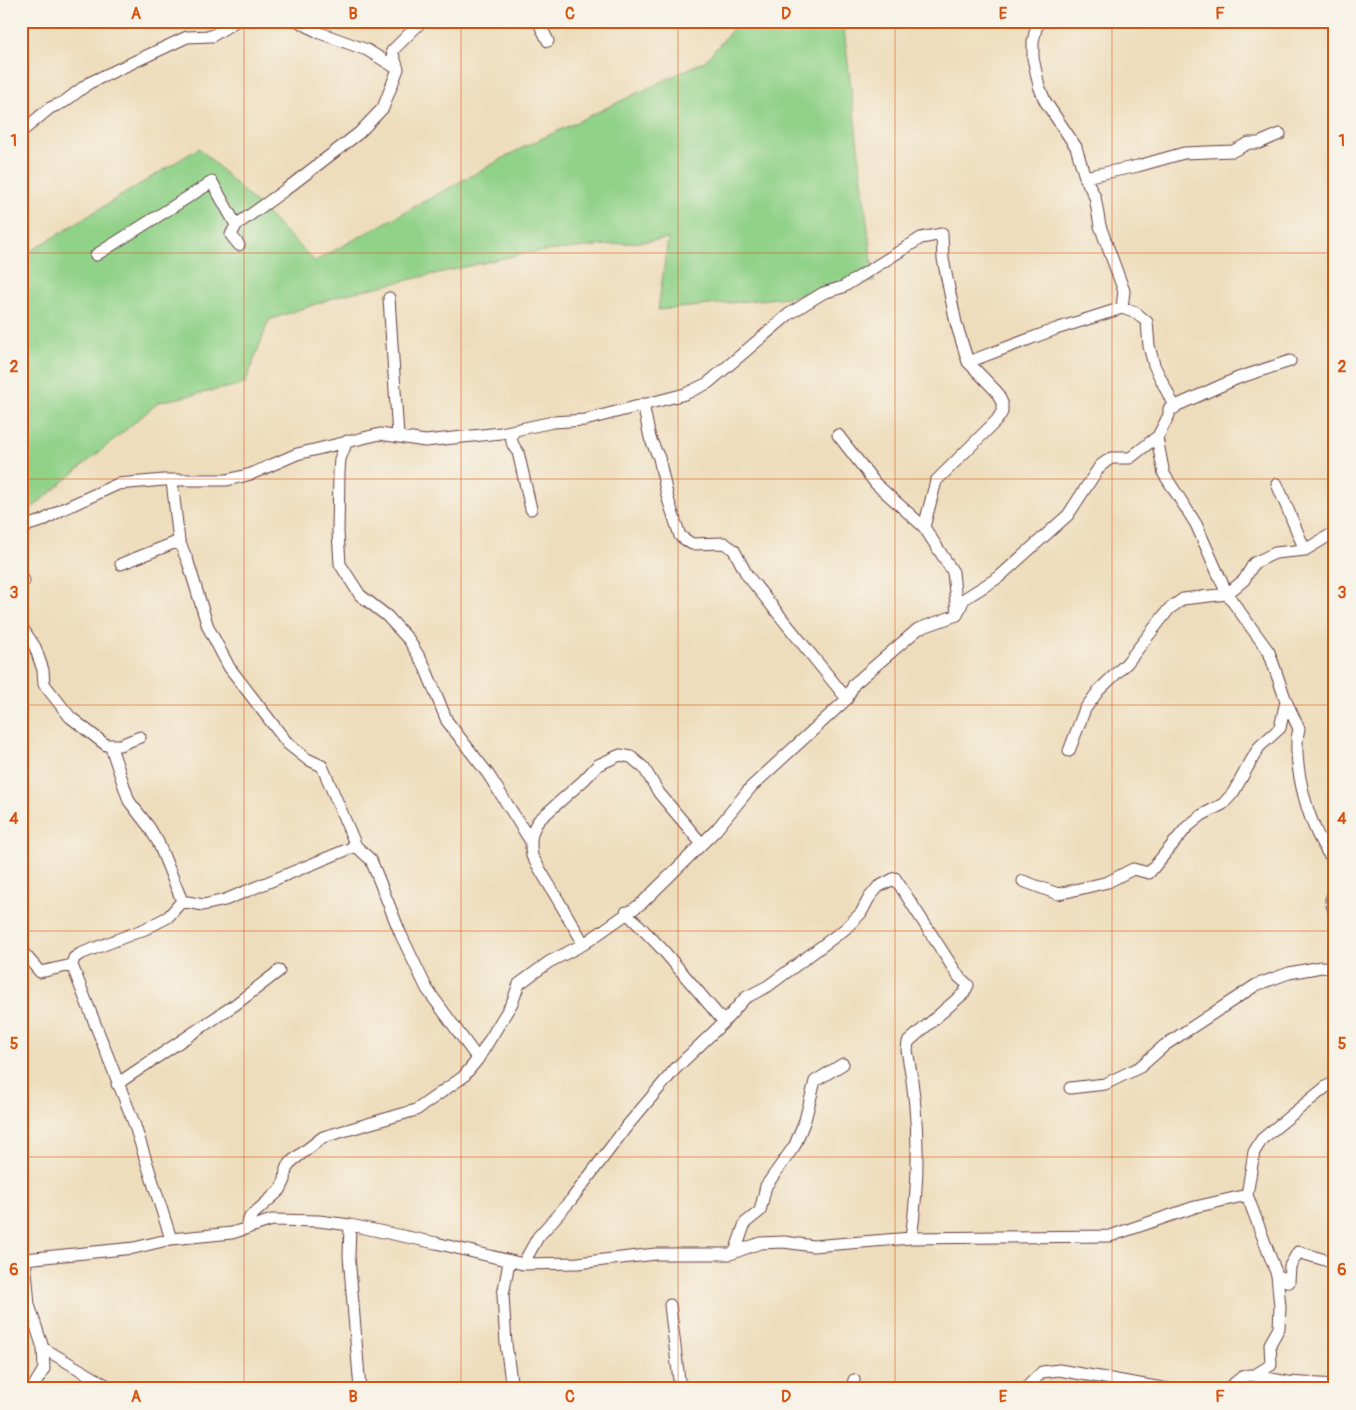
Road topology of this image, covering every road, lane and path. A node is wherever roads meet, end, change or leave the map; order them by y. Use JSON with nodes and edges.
{"nodes":[{"id":1,"x":236,"y":21,"type":"edge"},
{"id":2,"x":298,"y":21,"type":"edge"},
{"id":3,"x":422,"y":21,"type":"edge"},
{"id":4,"x":538,"y":21,"type":"edge"},
{"id":5,"x":1041,"y":21,"type":"edge"},
{"id":6,"x":548,"y":41,"type":"dead end"},
{"id":7,"x":398,"y":69,"type":"junction"},
{"id":8,"x":21,"y":132,"type":"edge"},
{"id":9,"x":1280,"y":134,"type":"dead end"},
{"id":10,"x":1085,"y":177,"type":"junction"},
{"id":11,"x":236,"y":225,"type":"junction"},
{"id":12,"x":239,"y":245,"type":"dead end"},
{"id":13,"x":96,"y":255,"type":"dead end"},
{"id":14,"x":389,"y":298,"type":"dead end"},
{"id":15,"x":1122,"y":308,"type":"junction"},
{"id":16,"x":968,"y":362,"type":"junction"},
{"id":17,"x":1290,"y":362,"type":"dead end"},
{"id":18,"x":643,"y":404,"type":"junction"},
{"id":19,"x":1175,"y":408,"type":"junction"},
{"id":20,"x":514,"y":430,"type":"junction"},
{"id":21,"x":838,"y":435,"type":"dead end"},
{"id":22,"x":398,"y":436,"type":"junction"},
{"id":23,"x":1158,"y":436,"type":"junction"},
{"id":24,"x":347,"y":442,"type":"junction"},
{"id":25,"x":172,"y":481,"type":"junction"},
{"id":26,"x":1277,"y":484,"type":"dead end"},
{"id":27,"x":531,"y":509,"type":"dead end"},
{"id":28,"x":924,"y":527,"type":"junction"},
{"id":29,"x":1335,"y":532,"type":"edge"},
{"id":30,"x":21,"y":533,"type":"edge"},
{"id":31,"x":179,"y":541,"type":"junction"},
{"id":32,"x":1305,"y":550,"type":"junction"},
{"id":33,"x":121,"y":564,"type":"dead end"},
{"id":34,"x":21,"y":575,"type":"edge"},
{"id":35,"x":21,"y":583,"type":"edge"},
{"id":36,"x":1227,"y":594,"type":"junction"},
{"id":37,"x":957,"y":615,"type":"junction"},
{"id":38,"x":21,"y":626,"type":"edge"},
{"id":39,"x":847,"y":699,"type":"junction"},
{"id":40,"x":1286,"y":701,"type":"junction"},
{"id":41,"x":1280,"y":728,"type":"junction"},
{"id":42,"x":1299,"y":729,"type":"junction"},
{"id":43,"x":140,"y":738,"type":"dead end"},
{"id":44,"x":112,"y":747,"type":"junction"},
{"id":45,"x":1069,"y":751,"type":"dead end"},
{"id":46,"x":530,"y":840,"type":"junction"},
{"id":47,"x":700,"y":844,"type":"junction"},
{"id":48,"x":356,"y":846,"type":"junction"},
{"id":49,"x":1334,"y":861,"type":"edge"},
{"id":50,"x":1023,"y":881,"type":"dead end"},
{"id":51,"x":1335,"y":888,"type":"edge"},
{"id":52,"x":182,"y":901,"type":"junction"},
{"id":53,"x":626,"y":912,"type":"junction"},
{"id":54,"x":1335,"y":914,"type":"edge"},
{"id":55,"x":584,"y":944,"type":"junction"},
{"id":56,"x":21,"y":950,"type":"edge"},
{"id":57,"x":72,"y":965,"type":"junction"},
{"id":58,"x":1335,"y":968,"type":"edge"},
{"id":59,"x":279,"y":971,"type":"dead end"},
{"id":60,"x":724,"y":1022,"type":"junction"},
{"id":61,"x":478,"y":1059,"type":"junction"},
{"id":62,"x":843,"y":1064,"type":"dead end"},
{"id":63,"x":1335,"y":1083,"type":"edge"},
{"id":64,"x":117,"y":1084,"type":"junction"},
{"id":65,"x":1070,"y":1088,"type":"dead end"},
{"id":66,"x":1247,"y":1196,"type":"junction"},
{"id":67,"x":350,"y":1226,"type":"junction"},
{"id":68,"x":245,"y":1229,"type":"junction"},
{"id":69,"x":911,"y":1238,"type":"junction"},
{"id":70,"x":171,"y":1239,"type":"junction"},
{"id":71,"x":735,"y":1252,"type":"junction"},
{"id":72,"x":1335,"y":1256,"type":"edge"},
{"id":73,"x":23,"y":1257,"type":"edge"},
{"id":74,"x":509,"y":1262,"type":"junction"},
{"id":75,"x":523,"y":1264,"type":"junction"},
{"id":76,"x":1278,"y":1275,"type":"junction"},
{"id":77,"x":670,"y":1304,"type":"dead end"},
{"id":78,"x":43,"y":1348,"type":"junction"},
{"id":79,"x":1255,"y":1375,"type":"junction"},
{"id":80,"x":1335,"y":1385,"type":"edge"},
{"id":81,"x":1146,"y":1387,"type":"edge"},
{"id":82,"x":32,"y":1389,"type":"edge"},
{"id":83,"x":113,"y":1389,"type":"edge"},
{"id":84,"x":360,"y":1389,"type":"edge"},
{"id":85,"x":512,"y":1389,"type":"edge"},
{"id":86,"x":680,"y":1389,"type":"edge"},
{"id":87,"x":1025,"y":1389,"type":"edge"},
{"id":88,"x":1168,"y":1389,"type":"edge"},
{"id":89,"x":1228,"y":1389,"type":"edge"}],
"edges":[{"from":1,"to":8,"type":"street"},
{"from":2,"to":7,"type":"street"},
{"from":3,"to":7,"type":"street"},
{"from":4,"to":6,"type":"street"},
{"from":5,"to":10,"type":"street"},
{"from":7,"to":11,"type":"street"},
{"from":9,"to":10,"type":"street"},
{"from":10,"to":15,"type":"street"},
{"from":11,"to":12,"type":"street"},
{"from":11,"to":13,"type":"street"},
{"from":14,"to":22,"type":"street"},
{"from":15,"to":16,"type":"street"},
{"from":15,"to":19,"type":"street"},
{"from":16,"to":18,"type":"street"},
{"from":16,"to":28,"type":"street"},
{"from":17,"to":19,"type":"street"},
{"from":18,"to":20,"type":"street"},
{"from":18,"to":39,"type":"street"},
{"from":19,"to":23,"type":"street"},
{"from":20,"to":22,"type":"street"},
{"from":20,"to":27,"type":"street"},
{"from":21,"to":28,"type":"street"},
{"from":22,"to":24,"type":"street"},
{"from":23,"to":36,"type":"street"},
{"from":23,"to":37,"type":"street"},
{"from":24,"to":25,"type":"street"},
{"from":24,"to":46,"type":"street"},
{"from":25,"to":30,"type":"street"},
{"from":25,"to":31,"type":"street"},
{"from":26,"to":32,"type":"street"},
{"from":28,"to":37,"type":"street"},
{"from":29,"to":32,"type":"street"},
{"from":31,"to":33,"type":"street"},
{"from":31,"to":48,"type":"street"},
{"from":32,"to":36,"type":"street"},
{"from":34,"to":35,"type":"street"},
{"from":36,"to":40,"type":"street"},
{"from":36,"to":45,"type":"street"},
{"from":37,"to":39,"type":"street"},
{"from":38,"to":44,"type":"street"},
{"from":39,"to":47,"type":"street"},
{"from":40,"to":41,"type":"street"},
{"from":40,"to":42,"type":"street"},
{"from":41,"to":42,"type":"street"},
{"from":41,"to":50,"type":"street"},
{"from":42,"to":49,"type":"street"},
{"from":43,"to":44,"type":"street"},
{"from":44,"to":52,"type":"street"},
{"from":46,"to":47,"type":"street"},
{"from":46,"to":55,"type":"street"},
{"from":47,"to":53,"type":"street"},
{"from":48,"to":52,"type":"street"},
{"from":48,"to":61,"type":"street"},
{"from":51,"to":54,"type":"street"},
{"from":52,"to":57,"type":"street"},
{"from":53,"to":55,"type":"street"},
{"from":53,"to":60,"type":"street"},
{"from":55,"to":61,"type":"street"},
{"from":56,"to":57,"type":"street"},
{"from":57,"to":64,"type":"street"},
{"from":58,"to":65,"type":"street"},
{"from":59,"to":64,"type":"street"},
{"from":60,"to":69,"type":"street"},
{"from":60,"to":75,"type":"street"},
{"from":61,"to":68,"type":"street"},
{"from":62,"to":71,"type":"street"},
{"from":63,"to":66,"type":"street"},
{"from":64,"to":70,"type":"street"},
{"from":66,"to":69,"type":"street"},
{"from":66,"to":76,"type":"street"},
{"from":67,"to":68,"type":"street"},
{"from":67,"to":74,"type":"street"},
{"from":67,"to":84,"type":"street"},
{"from":68,"to":70,"type":"street"},
{"from":69,"to":71,"type":"street"},
{"from":70,"to":73,"type":"street"},
{"from":71,"to":75,"type":"street"},
{"from":72,"to":76,"type":"street"},
{"from":73,"to":78,"type":"street"},
{"from":74,"to":75,"type":"street"},
{"from":74,"to":85,"type":"street"},
{"from":76,"to":79,"type":"street"},
{"from":77,"to":86,"type":"street"},
{"from":78,"to":82,"type":"street"},
{"from":78,"to":83,"type":"street"},
{"from":79,"to":80,"type":"street"},
{"from":79,"to":89,"type":"street"},
{"from":81,"to":87,"type":"street"},
{"from":81,"to":88,"type":"street"}]}
